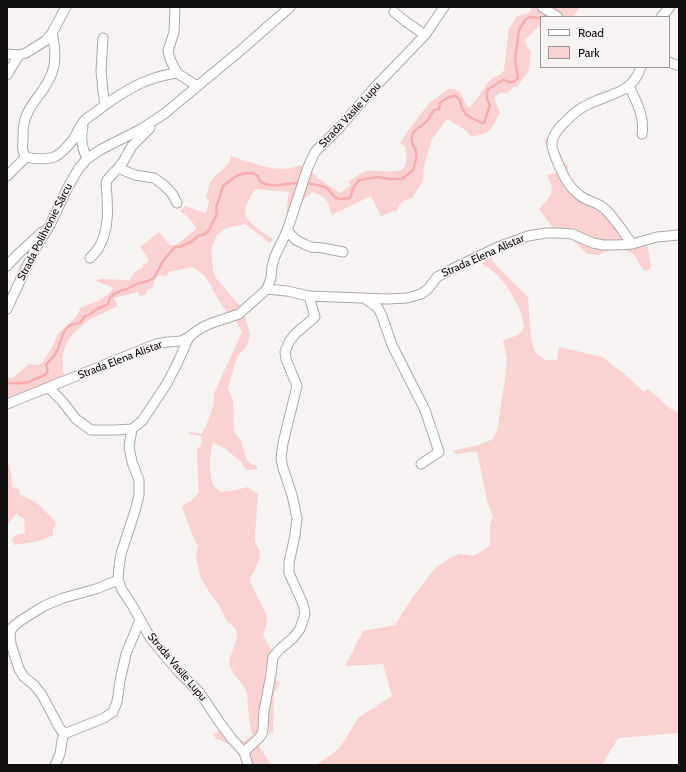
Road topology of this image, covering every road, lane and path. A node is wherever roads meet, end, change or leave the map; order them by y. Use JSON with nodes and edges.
{"nodes":[{"id":1,"x":66,"y":7,"type":"edge"},
{"id":2,"x":175,"y":7,"type":"edge"},
{"id":3,"x":290,"y":7,"type":"edge"},
{"id":4,"x":444,"y":7,"type":"edge"},
{"id":5,"x":542,"y":7,"type":"edge"},
{"id":6,"x":670,"y":7,"type":"edge"},
{"id":7,"x":394,"y":12,"type":"dead end"},
{"id":8,"x":556,"y":16,"type":"edge"},
{"id":9,"x":662,"y":16,"type":"edge"},
{"id":10,"x":52,"y":33,"type":"junction"},
{"id":11,"x":425,"y":35,"type":"junction"},
{"id":12,"x":103,"y":38,"type":"dead end"},
{"id":13,"x":7,"y":54,"type":"edge"},
{"id":14,"x":19,"y":55,"type":"junction"},
{"id":15,"x":641,"y":68,"type":"edge"},
{"id":16,"x":177,"y":73,"type":"junction"},
{"id":17,"x":7,"y":75,"type":"edge"},
{"id":18,"x":197,"y":86,"type":"junction"},
{"id":19,"x":629,"y":86,"type":"junction"},
{"id":20,"x":105,"y":105,"type":"junction"},
{"id":21,"x":86,"y":120,"type":"junction"},
{"id":22,"x":155,"y":121,"type":"junction"},
{"id":23,"x":642,"y":134,"type":"dead end"},
{"id":24,"x":26,"y":157,"type":"junction"},
{"id":25,"x":87,"y":158,"type":"junction"},
{"id":26,"x":118,"y":168,"type":"junction"},
{"id":27,"x":7,"y":176,"type":"edge"},
{"id":28,"x":177,"y":203,"type":"dead end"},
{"id":29,"x":50,"y":225,"type":"junction"},
{"id":30,"x":287,"y":231,"type":"junction"},
{"id":31,"x":679,"y":235,"type":"edge"},
{"id":32,"x":632,"y":244,"type":"junction"},
{"id":33,"x":344,"y":252,"type":"dead end"},
{"id":34,"x":90,"y":258,"type":"dead end"},
{"id":35,"x":7,"y":266,"type":"edge"},
{"id":36,"x":267,"y":289,"type":"junction"},
{"id":37,"x":309,"y":296,"type":"junction"},
{"id":38,"x":364,"y":298,"type":"junction"},
{"id":39,"x":7,"y":308,"type":"edge"},
{"id":40,"x":189,"y":337,"type":"junction"},
{"id":41,"x":49,"y":388,"type":"junction"},
{"id":42,"x":7,"y":404,"type":"edge"},
{"id":43,"x":132,"y":429,"type":"junction"},
{"id":44,"x":421,"y":464,"type":"dead end"},
{"id":45,"x":118,"y":580,"type":"junction"},
{"id":46,"x":140,"y":620,"type":"junction"},
{"id":47,"x":64,"y":734,"type":"junction"},
{"id":48,"x":244,"y":752,"type":"junction"},
{"id":49,"x":55,"y":765,"type":"edge"},
{"id":50,"x":248,"y":765,"type":"edge"}],
"edges":[{"from":1,"to":10,"type":"street"},
{"from":2,"to":16,"type":"street"},
{"from":3,"to":18,"type":"street","name":"Strada Polihronie Sârcu"},
{"from":4,"to":11,"type":"street","name":"Strada Vasile Lupu"},
{"from":5,"to":8,"type":"street"},
{"from":6,"to":9,"type":"street"},
{"from":7,"to":11,"type":"street"},
{"from":10,"to":14,"type":"street"},
{"from":10,"to":24,"type":"street"},
{"from":11,"to":30,"type":"street","name":"Strada Vasile Lupu"},
{"from":12,"to":20,"type":"street"},
{"from":13,"to":14,"type":"street"},
{"from":14,"to":17,"type":"street"},
{"from":15,"to":19,"type":"street"},
{"from":16,"to":18,"type":"street"},
{"from":16,"to":20,"type":"street"},
{"from":18,"to":22,"type":"street","name":"Strada Polihronie Sârcu"},
{"from":19,"to":23,"type":"street"},
{"from":19,"to":32,"type":"street"},
{"from":20,"to":21,"type":"street"},
{"from":21,"to":24,"type":"street"},
{"from":21,"to":25,"type":"street"},
{"from":22,"to":25,"type":"street","name":"Strada Polihronie Sârcu"},
{"from":22,"to":26,"type":"street","name":"Strada Polihronie Sârcu"},
{"from":24,"to":27,"type":"street"},
{"from":25,"to":29,"type":"street","name":"Strada Polihronie Sârcu"},
{"from":26,"to":28,"type":"street"},
{"from":26,"to":34,"type":"street","name":"Strada Polihronie Sârcu"},
{"from":29,"to":35,"type":"street"},
{"from":29,"to":39,"type":"street","name":"Strada Polihronie Sârcu"},
{"from":30,"to":33,"type":"street"},
{"from":30,"to":36,"type":"street","name":"Strada Vasile Lupu"},
{"from":31,"to":32,"type":"street","name":"Strada Elena Alistar"},
{"from":32,"to":38,"type":"street","name":"Strada Elena Alistar"},
{"from":36,"to":37,"type":"street","name":"Strada Elena Alistar"},
{"from":36,"to":40,"type":"street","name":"Strada Elena Alistar"},
{"from":37,"to":38,"type":"street","name":"Strada Elena Alistar"},
{"from":37,"to":48,"type":"street"},
{"from":38,"to":44,"type":"street"},
{"from":40,"to":41,"type":"street","name":"Strada Elena Alistar"},
{"from":40,"to":43,"type":"street"},
{"from":41,"to":42,"type":"street","name":"Strada Elena Alistar"},
{"from":41,"to":43,"type":"street"},
{"from":43,"to":45,"type":"street"},
{"from":45,"to":46,"type":"street","name":"Strada Vasile Lupu"},
{"from":45,"to":47,"type":"street"},
{"from":46,"to":47,"type":"street"},
{"from":46,"to":48,"type":"street","name":"Strada Vasile Lupu"},
{"from":47,"to":49,"type":"street"},
{"from":48,"to":50,"type":"street","name":"Strada Vasile Lupu"}]}
